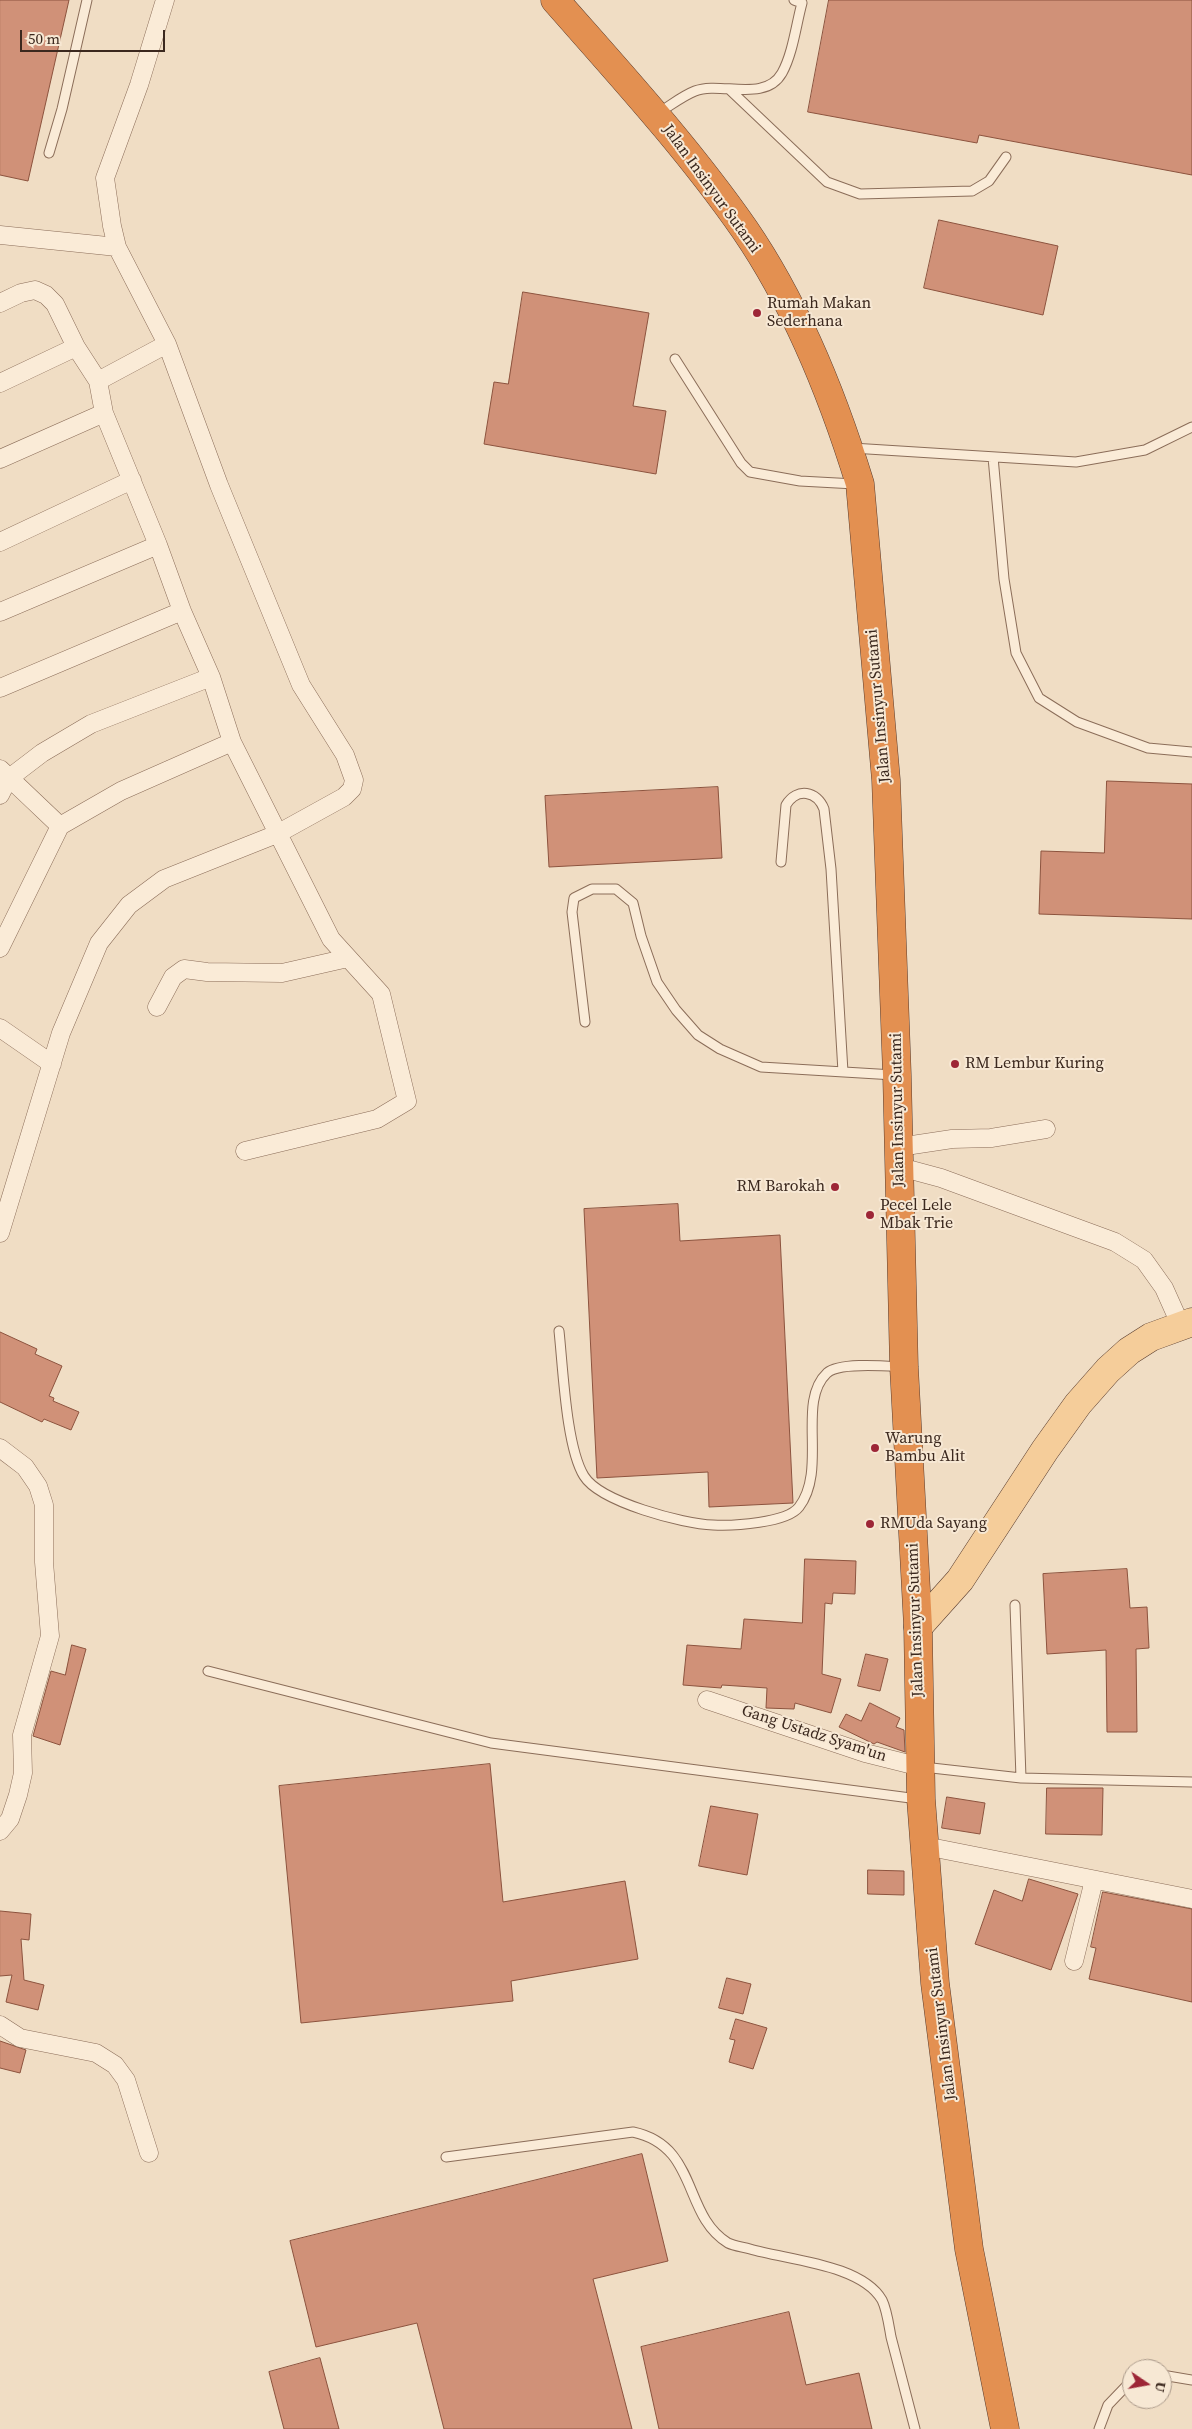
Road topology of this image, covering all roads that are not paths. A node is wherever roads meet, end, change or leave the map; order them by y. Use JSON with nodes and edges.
{"nodes":[{"id":1,"x":87,"y":0,"type":"edge"},
{"id":2,"x":165,"y":0,"type":"edge"},
{"id":3,"x":555,"y":0,"type":"edge"},
{"id":4,"x":800,"y":1,"type":"edge"},
{"id":5,"x":729,"y":89,"type":"junction"},
{"id":6,"x":656,"y":115,"type":"junction"},
{"id":7,"x":50,"y":153,"type":"dead end"},
{"id":8,"x":1006,"y":156,"type":"dead end"},
{"id":9,"x":0,"y":235,"type":"edge"},
{"id":10,"x":117,"y":247,"type":"junction"},
{"id":11,"x":0,"y":303,"type":"edge"},
{"id":12,"x":168,"y":344,"type":"junction"},
{"id":13,"x":76,"y":347,"type":"junction"},
{"id":14,"x":675,"y":359,"type":"dead end"},
{"id":15,"x":98,"y":381,"type":"junction"},
{"id":16,"x":0,"y":383,"type":"edge"},
{"id":17,"x":104,"y":413,"type":"junction"},
{"id":18,"x":1192,"y":426,"type":"edge"},
{"id":19,"x":849,"y":448,"type":"junction"},
{"id":20,"x":993,"y":457,"type":"junction"},
{"id":21,"x":0,"y":459,"type":"edge"},
{"id":22,"x":132,"y":480,"type":"junction"},
{"id":23,"x":860,"y":484,"type":"junction"},
{"id":24,"x":0,"y":542,"type":"edge"},
{"id":25,"x":158,"y":545,"type":"junction"},
{"id":26,"x":182,"y":611,"type":"junction"},
{"id":27,"x":0,"y":612,"type":"edge"},
{"id":28,"x":211,"y":677,"type":"junction"},
{"id":29,"x":0,"y":688,"type":"edge"},
{"id":30,"x":232,"y":742,"type":"junction"},
{"id":31,"x":1192,"y":752,"type":"edge"},
{"id":32,"x":4,"y":774,"type":"edge"},
{"id":33,"x":0,"y":795,"type":"edge"},
{"id":34,"x":60,"y":826,"type":"junction"},
{"id":35,"x":277,"y":834,"type":"junction"},
{"id":36,"x":781,"y":862,"type":"dead end"},
{"id":37,"x":0,"y":948,"type":"edge"},
{"id":38,"x":348,"y":958,"type":"junction"},
{"id":39,"x":156,"y":1007,"type":"dead end"},
{"id":40,"x":585,"y":1022,"type":"dead end"},
{"id":41,"x":0,"y":1028,"type":"edge"},
{"id":42,"x":52,"y":1064,"type":"junction"},
{"id":43,"x":843,"y":1072,"type":"junction"},
{"id":44,"x":897,"y":1075,"type":"junction"},
{"id":45,"x":1046,"y":1129,"type":"dead end"},
{"id":46,"x":245,"y":1151,"type":"dead end"},
{"id":47,"x":900,"y":1157,"type":"junction"},
{"id":48,"x":0,"y":1233,"type":"edge"},
{"id":49,"x":1186,"y":1324,"type":"edge"},
{"id":50,"x":559,"y":1331,"type":"dead end"},
{"id":51,"x":904,"y":1367,"type":"junction"},
{"id":52,"x":0,"y":1448,"type":"edge"},
{"id":53,"x":1015,"y":1605,"type":"dead end"},
{"id":54,"x":918,"y":1627,"type":"junction"},
{"id":55,"x":208,"y":1670,"type":"dead end"},
{"id":56,"x":707,"y":1700,"type":"dead end"},
{"id":57,"x":921,"y":1767,"type":"junction"},
{"id":58,"x":1021,"y":1778,"type":"junction"},
{"id":59,"x":1192,"y":1782,"type":"edge"},
{"id":60,"x":921,"y":1799,"type":"junction"},
{"id":61,"x":0,"y":1831,"type":"edge"},
{"id":62,"x":925,"y":1846,"type":"junction"},
{"id":63,"x":1094,"y":1880,"type":"junction"},
{"id":64,"x":1192,"y":1899,"type":"edge"},
{"id":65,"x":1074,"y":1961,"type":"dead end"},
{"id":66,"x":0,"y":2025,"type":"edge"},
{"id":67,"x":149,"y":2153,"type":"dead end"},
{"id":68,"x":446,"y":2157,"type":"dead end"},
{"id":69,"x":1172,"y":2377,"type":"edge"},
{"id":70,"x":1192,"y":2380,"type":"edge"},
{"id":71,"x":1122,"y":2390,"type":"edge"},
{"id":72,"x":915,"y":2429,"type":"edge"},
{"id":73,"x":1005,"y":2429,"type":"edge"},
{"id":74,"x":1099,"y":2429,"type":"edge"}],
"edges":[{"from":1,"to":7,"type":"lane"},
{"from":2,"to":10,"type":"street"},
{"from":3,"to":6,"type":"highway","name":"Jalan Insinyur Sutami"},
{"from":4,"to":5,"type":"lane"},
{"from":5,"to":6,"type":"lane"},
{"from":5,"to":8,"type":"lane"},
{"from":6,"to":19,"type":"highway","name":"Jalan Insinyur Sutami"},
{"from":9,"to":10,"type":"street"},
{"from":10,"to":12,"type":"street"},
{"from":11,"to":13,"type":"street"},
{"from":12,"to":15,"type":"street"},
{"from":12,"to":35,"type":"street"},
{"from":13,"to":15,"type":"street"},
{"from":13,"to":16,"type":"street"},
{"from":14,"to":23,"type":"lane"},
{"from":15,"to":17,"type":"street"},
{"from":17,"to":21,"type":"street"},
{"from":17,"to":22,"type":"street"},
{"from":18,"to":20,"type":"lane"},
{"from":19,"to":20,"type":"lane"},
{"from":19,"to":23,"type":"highway","name":"Jalan Insinyur Sutami"},
{"from":20,"to":31,"type":"lane"},
{"from":22,"to":24,"type":"street"},
{"from":22,"to":25,"type":"street"},
{"from":23,"to":44,"type":"highway","name":"Jalan Insinyur Sutami"},
{"from":25,"to":26,"type":"street"},
{"from":25,"to":27,"type":"street"},
{"from":26,"to":28,"type":"street"},
{"from":26,"to":29,"type":"street"},
{"from":28,"to":30,"type":"street"},
{"from":28,"to":32,"type":"street"},
{"from":30,"to":34,"type":"street"},
{"from":30,"to":35,"type":"street"},
{"from":32,"to":33,"type":"street"},
{"from":32,"to":34,"type":"street"},
{"from":34,"to":37,"type":"street"},
{"from":35,"to":38,"type":"street"},
{"from":35,"to":42,"type":"street"},
{"from":36,"to":43,"type":"lane"},
{"from":38,"to":39,"type":"street"},
{"from":38,"to":46,"type":"street"},
{"from":40,"to":43,"type":"lane"},
{"from":41,"to":42,"type":"street"},
{"from":42,"to":48,"type":"street"},
{"from":43,"to":44,"type":"lane"},
{"from":44,"to":47,"type":"highway","name":"Jalan Insinyur Sutami"},
{"from":45,"to":47,"type":"street"},
{"from":47,"to":49,"type":"street"},
{"from":47,"to":51,"type":"highway","name":"Jalan Insinyur Sutami"},
{"from":49,"to":54,"type":"main road"},
{"from":50,"to":51,"type":"lane"},
{"from":51,"to":54,"type":"highway","name":"Jalan Insinyur Sutami"},
{"from":52,"to":61,"type":"street"},
{"from":53,"to":58,"type":"lane"},
{"from":54,"to":57,"type":"highway","name":"Jalan Insinyur Sutami"},
{"from":55,"to":60,"type":"lane"},
{"from":56,"to":57,"type":"street","name":"Gang Ustadz Syam'un"},
{"from":57,"to":58,"type":"lane"},
{"from":57,"to":60,"type":"highway","name":"Jalan Insinyur Sutami"},
{"from":58,"to":59,"type":"lane"},
{"from":60,"to":62,"type":"highway","name":"Jalan Insinyur Sutami"},
{"from":62,"to":63,"type":"street"},
{"from":62,"to":73,"type":"highway","name":"Jalan Insinyur Sutami"},
{"from":63,"to":64,"type":"street"},
{"from":63,"to":65,"type":"street"},
{"from":66,"to":67,"type":"street"},
{"from":68,"to":72,"type":"lane"},
{"from":69,"to":70,"type":"lane"},
{"from":71,"to":74,"type":"lane"}]}
